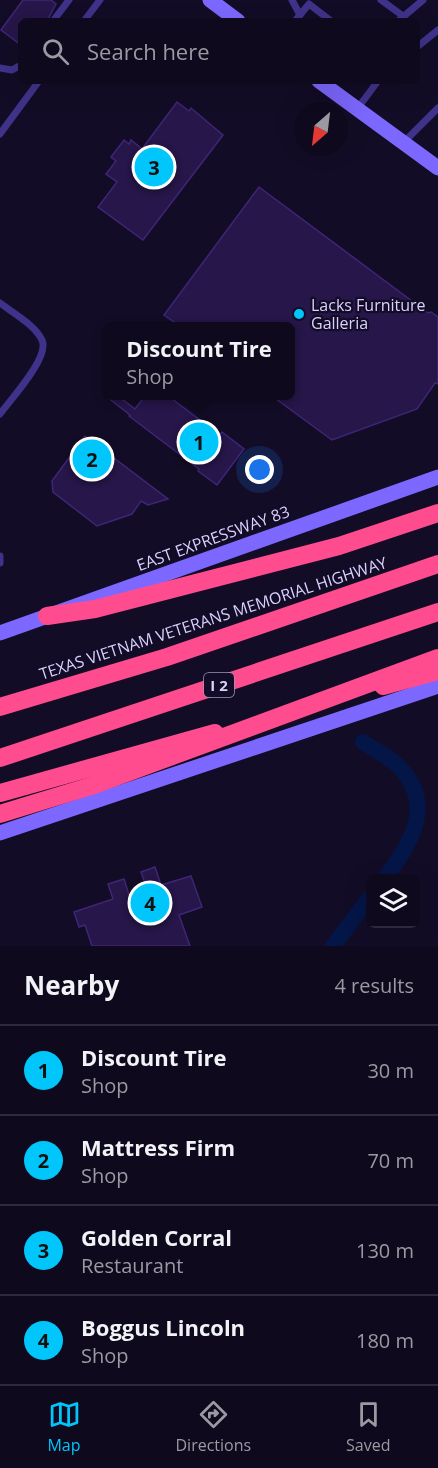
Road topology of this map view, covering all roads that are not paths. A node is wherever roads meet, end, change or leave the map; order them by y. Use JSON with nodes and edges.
{"nodes":[{"id":1,"x":69,"y":0,"type":"edge"},
{"id":2,"x":100,"y":0,"type":"edge"},
{"id":3,"x":210,"y":0,"type":"edge"},
{"id":4,"x":292,"y":0,"type":"edge"},
{"id":5,"x":381,"y":0,"type":"edge"},
{"id":6,"x":423,"y":0,"type":"edge"},
{"id":7,"x":311,"y":2,"type":"edge"},
{"id":8,"x":56,"y":18,"type":"edge"},
{"id":9,"x":86,"y":18,"type":"edge"},
{"id":10,"x":234,"y":18,"type":"edge"},
{"id":11,"x":297,"y":18,"type":"edge"},
{"id":12,"x":328,"y":18,"type":"edge"},
{"id":13,"x":399,"y":18,"type":"edge"},
{"id":14,"x":401,"y":18,"type":"edge"},
{"id":15,"x":438,"y":30,"type":"edge"},
{"id":16,"x":420,"y":45,"type":"edge"},
{"id":17,"x":18,"y":67,"type":"edge"},
{"id":18,"x":0,"y":68,"type":"edge"},
{"id":19,"x":37,"y":84,"type":"edge"},
{"id":20,"x":323,"y":84,"type":"edge"},
{"id":21,"x":376,"y":84,"type":"edge"},
{"id":22,"x":438,"y":108,"type":"edge"},
{"id":23,"x":357,"y":109,"type":"junction"},
{"id":24,"x":0,"y":134,"type":"edge"},
{"id":25,"x":403,"y":143,"type":"junction"},
{"id":26,"x":438,"y":168,"type":"edge"},
{"id":27,"x":0,"y":303,"type":"edge"},
{"id":28,"x":0,"y":414,"type":"edge"},
{"id":29,"x":438,"y":477,"type":"edge"},
{"id":30,"x":438,"y":513,"type":"edge"},
{"id":31,"x":0,"y":556,"type":"edge"},
{"id":32,"x":0,"y":563,"type":"edge"},
{"id":33,"x":438,"y":564,"type":"edge"},
{"id":34,"x":438,"y":612,"type":"edge"},
{"id":35,"x":47,"y":616,"type":"junction"},
{"id":36,"x":0,"y":633,"type":"edge"},
{"id":37,"x":438,"y":658,"type":"edge"},
{"id":38,"x":438,"y":670,"type":"edge"},
{"id":39,"x":438,"y":686,"type":"edge"},
{"id":40,"x":0,"y":707,"type":"edge"},
{"id":41,"x":0,"y":758,"type":"edge"},
{"id":42,"x":0,"y":793,"type":"edge"},
{"id":43,"x":0,"y":814,"type":"edge"},
{"id":44,"x":0,"y":833,"type":"edge"}],
"edges":[{"from":1,"to":8,"type":"lane"},
{"from":2,"to":9,"type":"lane"},
{"from":3,"to":10,"type":"main road"},
{"from":4,"to":11,"type":"lane"},
{"from":5,"to":13,"type":"lane"},
{"from":6,"to":14,"type":"lane"},
{"from":7,"to":11,"type":"lane"},
{"from":7,"to":12,"type":"lane"},
{"from":15,"to":16,"type":"lane"},
{"from":17,"to":18,"type":"lane"},
{"from":19,"to":24,"type":"lane"},
{"from":20,"to":23,"type":"main road"},
{"from":21,"to":23,"type":"lane"},
{"from":22,"to":25,"type":"lane"},
{"from":23,"to":25,"type":"main road"},
{"from":25,"to":26,"type":"main road"},
{"from":27,"to":28,"type":"lane"},
{"from":29,"to":35,"type":"main road","name":"EAST EXPRESSWAY 83"},
{"from":30,"to":35,"type":"highway"},
{"from":31,"to":32,"type":"lane"},
{"from":33,"to":40,"type":"highway","name":"TEXAS VIETNAM VETERANS MEMORIAL HIGHWAY"},
{"from":34,"to":41,"type":"highway","number":"I 2"},
{"from":35,"to":36,"type":"main road","name":"EAST EXPRESSWAY 83"},
{"from":37,"to":43,"type":"highway","bridge":true},
{"from":38,"to":42,"type":"highway"},
{"from":39,"to":44,"type":"main road"}]}
